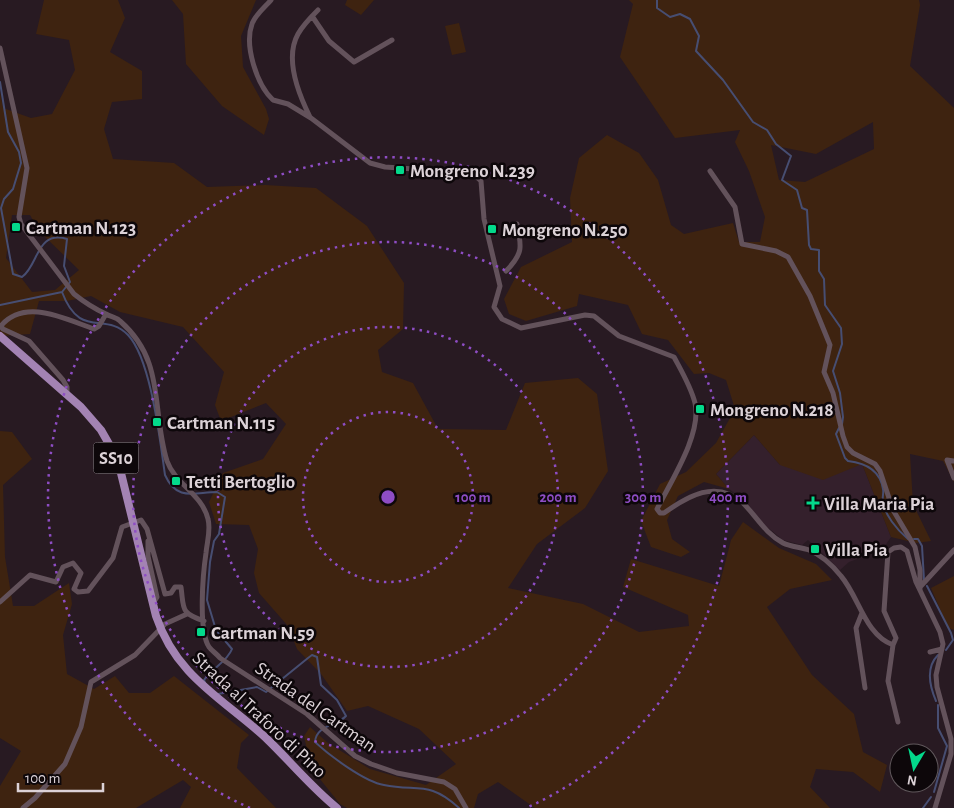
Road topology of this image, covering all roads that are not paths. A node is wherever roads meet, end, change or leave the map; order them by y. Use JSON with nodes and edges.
{"nodes":[{"id":1,"x":271,"y":0,"type":"edge"},
{"id":2,"x":318,"y":10,"type":"dead end"},
{"id":3,"x":312,"y":16,"type":"junction"},
{"id":4,"x":392,"y":40,"type":"dead end"},
{"id":5,"x":0,"y":48,"type":"edge"},
{"id":6,"x":311,"y":118,"type":"junction"},
{"id":7,"x":710,"y":171,"type":"dead end"},
{"id":8,"x":517,"y":224,"type":"dead end"},
{"id":9,"x":499,"y":280,"type":"junction"},
{"id":10,"x":106,"y":314,"type":"junction"},
{"id":11,"x":1,"y":326,"type":"edge"},
{"id":12,"x":3,"y":339,"type":"edge"},
{"id":13,"x":67,"y":395,"type":"junction"},
{"id":14,"x":954,"y":461,"type":"edge"},
{"id":15,"x":954,"y":478,"type":"edge"},
{"id":16,"x":147,"y":529,"type":"junction"},
{"id":17,"x":954,"y":550,"type":"edge"},
{"id":18,"x":920,"y":588,"type":"junction"},
{"id":19,"x":0,"y":602,"type":"edge"},
{"id":20,"x":153,"y":603,"type":"junction"},
{"id":21,"x":862,"y":613,"type":"junction"},
{"id":22,"x":187,"y":614,"type":"junction"},
{"id":23,"x":204,"y":620,"type":"junction"},
{"id":24,"x":893,"y":645,"type":"junction"},
{"id":25,"x":942,"y":649,"type":"junction"},
{"id":26,"x":930,"y":652,"type":"dead end"},
{"id":27,"x":865,"y":688,"type":"dead end"},
{"id":28,"x":898,"y":722,"type":"dead end"},
{"id":29,"x":466,"y":807,"type":"edge"},
{"id":30,"x":23,"y":808,"type":"edge"},
{"id":31,"x":337,"y":808,"type":"edge"},
{"id":32,"x":935,"y":808,"type":"edge"}],
"edges":[{"from":1,"to":6,"type":"street"},
{"from":2,"to":3,"type":"street"},
{"from":3,"to":4,"type":"street"},
{"from":3,"to":6,"type":"street"},
{"from":5,"to":10,"type":"street","name":"Strada del Cartman"},
{"from":6,"to":9,"type":"street"},
{"from":7,"to":18,"type":"street"},
{"from":8,"to":9,"type":"street"},
{"from":9,"to":21,"type":"street"},
{"from":10,"to":11,"type":"street"},
{"from":10,"to":23,"type":"street","name":"Strada del Cartman"},
{"from":11,"to":13,"type":"street"},
{"from":12,"to":13,"type":"main road","name":"Strada al Traforo di Pino","number":"SS10"},
{"from":13,"to":20,"type":"main road","name":"Strada al Traforo di Pino","number":"SS10"},
{"from":14,"to":15,"type":"street"},
{"from":16,"to":19,"type":"street"},
{"from":16,"to":20,"type":"street"},
{"from":16,"to":22,"type":"street"},
{"from":17,"to":18,"type":"street"},
{"from":18,"to":24,"type":"street"},
{"from":18,"to":25,"type":"street"},
{"from":20,"to":31,"type":"main road","name":"Strada al Traforo di Pino","number":"SS10"},
{"from":21,"to":24,"type":"street"},
{"from":21,"to":27,"type":"street"},
{"from":22,"to":23,"type":"street"},
{"from":22,"to":30,"type":"street"},
{"from":23,"to":29,"type":"street","name":"Strada del Cartman"},
{"from":24,"to":28,"type":"street"},
{"from":25,"to":26,"type":"street"},
{"from":25,"to":32,"type":"street"}]}
